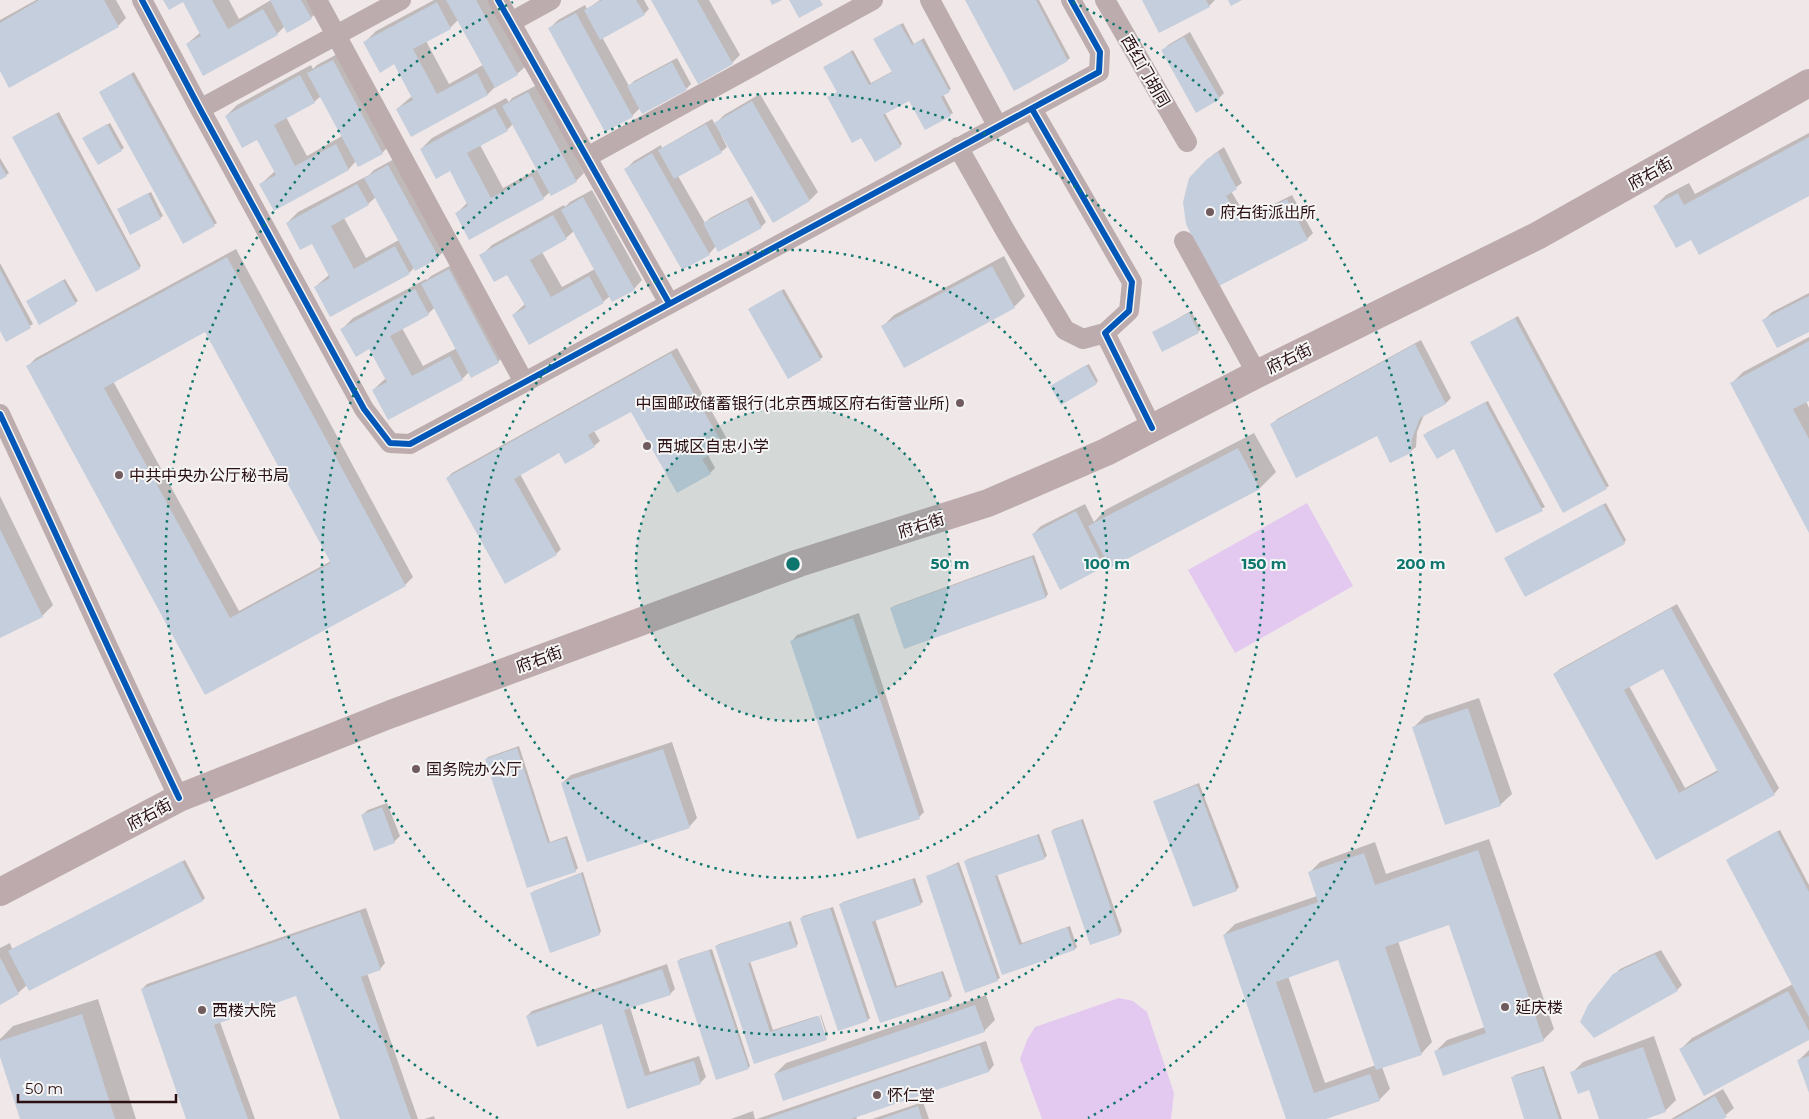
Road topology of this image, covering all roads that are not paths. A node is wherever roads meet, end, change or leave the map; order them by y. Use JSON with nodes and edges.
{"nodes":[{"id":1,"x":142,"y":0,"type":"edge"},
{"id":2,"x":317,"y":0,"type":"edge"},
{"id":3,"x":401,"y":0,"type":"edge"},
{"id":4,"x":498,"y":0,"type":"edge"},
{"id":5,"x":551,"y":0,"type":"edge"},
{"id":6,"x":873,"y":0,"type":"edge"},
{"id":7,"x":930,"y":0,"type":"edge"},
{"id":8,"x":1071,"y":0,"type":"edge"},
{"id":9,"x":1105,"y":0,"type":"edge"},
{"id":10,"x":511,"y":22,"type":"junction"},
{"id":11,"x":336,"y":35,"type":"junction"},
{"id":12,"x":1809,"y":83,"type":"edge"},
{"id":13,"x":200,"y":109,"type":"junction"},
{"id":14,"x":1032,"y":109,"type":"junction"},
{"id":15,"x":997,"y":126,"type":"junction"},
{"id":16,"x":1187,"y":142,"type":"dead end"},
{"id":17,"x":958,"y":147,"type":"junction"},
{"id":18,"x":587,"y":158,"type":"junction"},
{"id":19,"x":1184,"y":242,"type":"dead end"},
{"id":20,"x":669,"y":303,"type":"junction"},
{"id":21,"x":1105,"y":333,"type":"junction"},
{"id":22,"x":1257,"y":374,"type":"junction"},
{"id":23,"x":524,"y":382,"type":"junction"},
{"id":24,"x":0,"y":414,"type":"edge"},
{"id":25,"x":1152,"y":428,"type":"junction"},
{"id":26,"x":179,"y":798,"type":"junction"},
{"id":27,"x":0,"y":892,"type":"edge"}],
"edges":[{"from":1,"to":13,"type":"street"},
{"from":2,"to":11,"type":"street"},
{"from":3,"to":11,"type":"street"},
{"from":4,"to":10,"type":"street"},
{"from":5,"to":10,"type":"street"},
{"from":6,"to":18,"type":"street"},
{"from":7,"to":15,"type":"street"},
{"from":8,"to":14,"type":"street"},
{"from":9,"to":16,"type":"street","name":"西红门胡同"},
{"from":10,"to":18,"type":"street"},
{"from":11,"to":13,"type":"street"},
{"from":11,"to":23,"type":"street"},
{"from":12,"to":22,"type":"main road","name":"府右街"},
{"from":13,"to":23,"type":"street"},
{"from":14,"to":15,"type":"street"},
{"from":14,"to":21,"type":"street"},
{"from":15,"to":17,"type":"street"},
{"from":17,"to":20,"type":"street"},
{"from":17,"to":21,"type":"street"},
{"from":18,"to":20,"type":"street"},
{"from":19,"to":22,"type":"street"},
{"from":20,"to":23,"type":"street"},
{"from":21,"to":25,"type":"street"},
{"from":22,"to":25,"type":"main road","name":"府右街"},
{"from":24,"to":26,"type":"street"},
{"from":25,"to":26,"type":"main road","name":"府右街"},
{"from":26,"to":27,"type":"main road","name":"府右街"}]}
